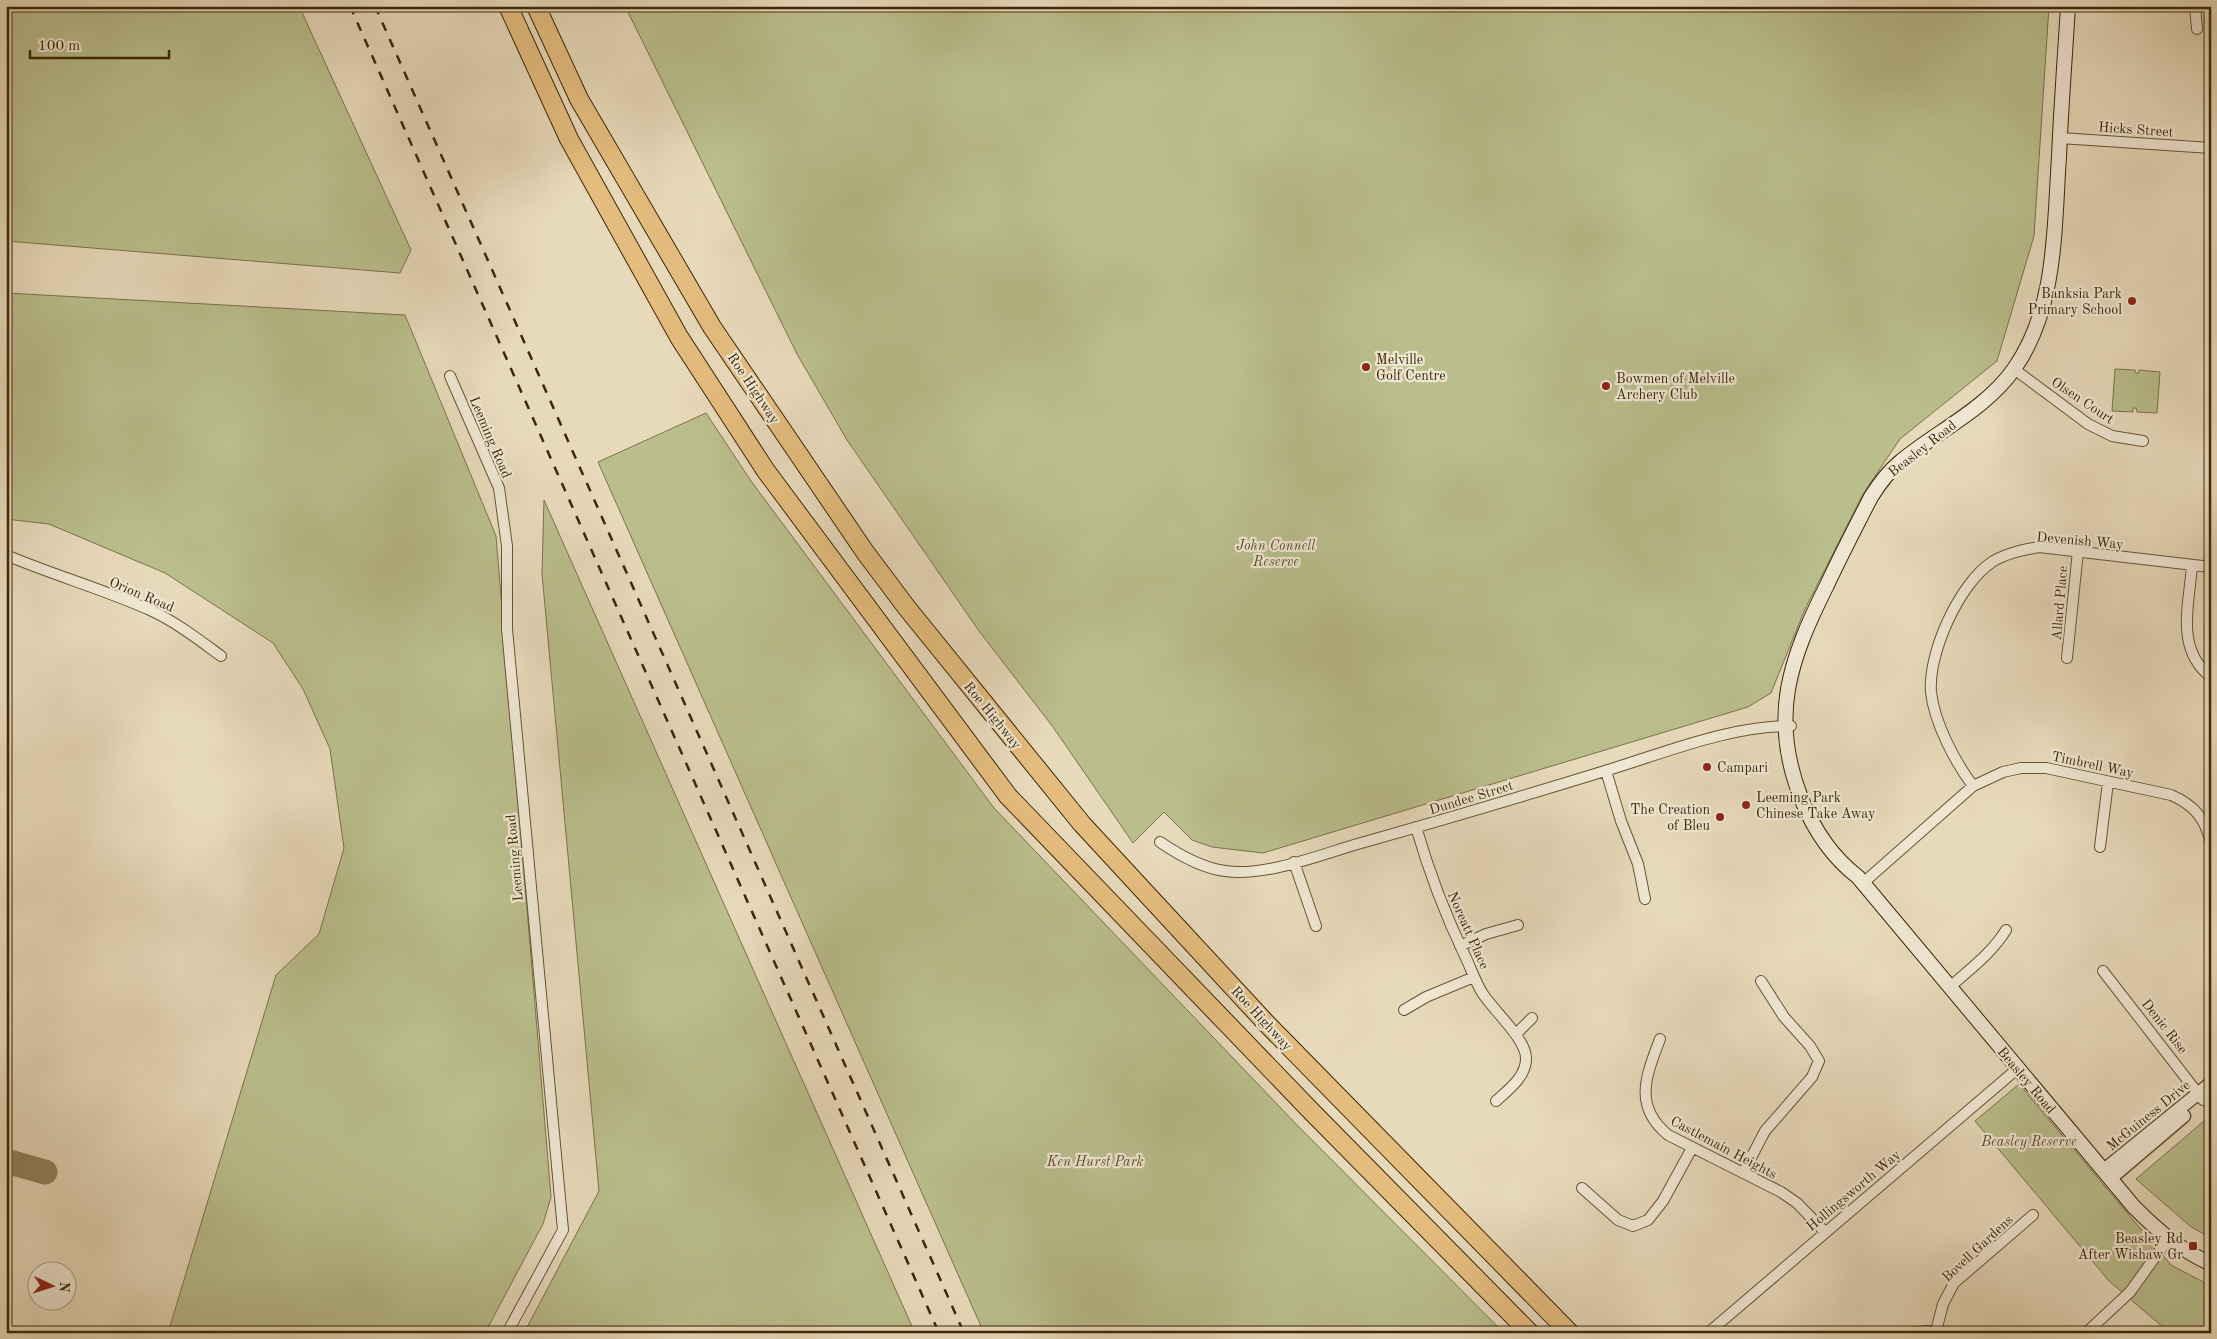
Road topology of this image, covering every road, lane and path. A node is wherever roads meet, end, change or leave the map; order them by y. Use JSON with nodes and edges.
{"nodes":[{"id":1,"x":508,"y":6,"type":"edge"},
{"id":2,"x":536,"y":6,"type":"edge"},
{"id":3,"x":2068,"y":6,"type":"edge"},
{"id":4,"x":2074,"y":6,"type":"edge"},
{"id":5,"x":2195,"y":6,"type":"edge"},
{"id":6,"x":2198,"y":29,"type":"dead end"},
{"id":7,"x":2063,"y":138,"type":"junction"},
{"id":8,"x":2211,"y":148,"type":"edge"},
{"id":9,"x":2016,"y":371,"type":"junction"},
{"id":10,"x":450,"y":376,"type":"dead end"},
{"id":11,"x":2143,"y":442,"type":"dead end"},
{"id":12,"x":2078,"y":551,"type":"junction"},
{"id":13,"x":6,"y":555,"type":"edge"},
{"id":14,"x":6,"y":561,"type":"edge"},
{"id":15,"x":2192,"y":566,"type":"junction"},
{"id":16,"x":2211,"y":567,"type":"edge"},
{"id":17,"x":45,"y":572,"type":"junction"},
{"id":18,"x":221,"y":656,"type":"dead end"},
{"id":19,"x":2067,"y":658,"type":"dead end"},
{"id":20,"x":2211,"y":678,"type":"edge"},
{"id":21,"x":1789,"y":726,"type":"junction"},
{"id":22,"x":1606,"y":771,"type":"junction"},
{"id":23,"x":2108,"y":782,"type":"junction"},
{"id":24,"x":1973,"y":786,"type":"junction"},
{"id":25,"x":1416,"y":827,"type":"junction"},
{"id":26,"x":1160,"y":842,"type":"dead end"},
{"id":27,"x":2211,"y":843,"type":"edge"},
{"id":28,"x":2100,"y":847,"type":"dead end"},
{"id":29,"x":1294,"y":862,"type":"junction"},
{"id":30,"x":1860,"y":880,"type":"junction"},
{"id":31,"x":1645,"y":899,"type":"dead end"},
{"id":32,"x":1518,"y":925,"type":"dead end"},
{"id":33,"x":1316,"y":926,"type":"dead end"},
{"id":34,"x":2006,"y":930,"type":"dead end"},
{"id":35,"x":1460,"y":946,"type":"junction"},
{"id":36,"x":2103,"y":971,"type":"dead end"},
{"id":37,"x":1474,"y":977,"type":"junction"},
{"id":38,"x":1761,"y":981,"type":"dead end"},
{"id":39,"x":1950,"y":987,"type":"junction"},
{"id":40,"x":1404,"y":1010,"type":"dead end"},
{"id":41,"x":1532,"y":1018,"type":"dead end"},
{"id":42,"x":1516,"y":1034,"type":"junction"},
{"id":43,"x":1660,"y":1039,"type":"dead end"},
{"id":44,"x":2017,"y":1069,"type":"junction"},
{"id":45,"x":2211,"y":1083,"type":"edge"},
{"id":46,"x":2204,"y":1095,"type":"edge"},
{"id":47,"x":1496,"y":1101,"type":"dead end"},
{"id":48,"x":1692,"y":1148,"type":"junction"},
{"id":49,"x":1743,"y":1173,"type":"junction"},
{"id":50,"x":2107,"y":1174,"type":"junction"},
{"id":51,"x":1582,"y":1188,"type":"dead end"},
{"id":52,"x":2033,"y":1216,"type":"dead end"},
{"id":53,"x":1825,"y":1232,"type":"junction"},
{"id":54,"x":2168,"y":1239,"type":"junction"},
{"id":55,"x":2211,"y":1264,"type":"edge"},
{"id":56,"x":1937,"y":1332,"type":"edge"},
{"id":57,"x":507,"y":1333,"type":"edge"},
{"id":58,"x":1530,"y":1333,"type":"edge"},
{"id":59,"x":1570,"y":1333,"type":"edge"},
{"id":60,"x":1708,"y":1333,"type":"edge"},
{"id":61,"x":1907,"y":1333,"type":"edge"},
{"id":62,"x":2086,"y":1333,"type":"edge"}],
"edges":[{"from":1,"to":58,"type":"highway","name":"Roe Highway"},
{"from":2,"to":59,"type":"highway","name":"Roe Highway"},
{"from":3,"to":7,"type":"main road","name":"Beasley Road"},
{"from":4,"to":7,"type":"main road","name":"Beasley Road"},
{"from":5,"to":6,"type":"street"},
{"from":7,"to":8,"type":"street","name":"Hicks Street"},
{"from":7,"to":9,"type":"main road","name":"Beasley Road"},
{"from":9,"to":11,"type":"street","name":"Olsen Court"},
{"from":9,"to":21,"type":"main road","name":"Beasley Road"},
{"from":10,"to":57,"type":"street","name":"Leeming Road"},
{"from":12,"to":15,"type":"street","name":"Devenish Way"},
{"from":12,"to":19,"type":"street","name":"Allard Place"},
{"from":12,"to":24,"type":"street","name":"Devenish Way"},
{"from":13,"to":17,"type":"street","name":"Orion Road"},
{"from":14,"to":17,"type":"street","name":"Orion Road"},
{"from":15,"to":16,"type":"street","name":"Devenish Way"},
{"from":15,"to":20,"type":"street"},
{"from":17,"to":18,"type":"street","name":"Orion Road"},
{"from":21,"to":22,"type":"street","name":"Dundee Street"},
{"from":21,"to":30,"type":"main road","name":"Beasley Road"},
{"from":22,"to":25,"type":"street","name":"Dundee Street"},
{"from":22,"to":31,"type":"street"},
{"from":23,"to":24,"type":"street","name":"Timbrell Way"},
{"from":23,"to":27,"type":"street","name":"Timbrell Way"},
{"from":23,"to":28,"type":"street"},
{"from":24,"to":30,"type":"street","name":"Timbrell Way"},
{"from":25,"to":29,"type":"street","name":"Dundee Street"},
{"from":25,"to":35,"type":"street","name":"Noreatt Place"},
{"from":26,"to":29,"type":"street","name":"Dundee Street"},
{"from":29,"to":33,"type":"street"},
{"from":30,"to":39,"type":"main road","name":"Beasley Road"},
{"from":32,"to":35,"type":"street"},
{"from":34,"to":39,"type":"street"},
{"from":35,"to":37,"type":"street","name":"Noreatt Place"},
{"from":36,"to":46,"type":"street","name":"Denic Rise"},
{"from":37,"to":40,"type":"street"},
{"from":37,"to":42,"type":"street","name":"Noreatt Place"},
{"from":38,"to":49,"type":"street"},
{"from":39,"to":44,"type":"main road","name":"Beasley Road"},
{"from":41,"to":42,"type":"street"},
{"from":42,"to":47,"type":"street","name":"Noreatt Place"},
{"from":43,"to":48,"type":"street","name":"Castlemain Heights"},
{"from":44,"to":50,"type":"main road","name":"Beasley Road"},
{"from":44,"to":53,"type":"street","name":"Hollingsworth Way"},
{"from":45,"to":46,"type":"street","name":"McGuiness Drive"},
{"from":46,"to":50,"type":"street","name":"McGuiness Drive"},
{"from":48,"to":49,"type":"street","name":"Castlemain Heights"},
{"from":48,"to":51,"type":"street"},
{"from":49,"to":53,"type":"street","name":"Castlemain Heights"},
{"from":50,"to":54,"type":"main road","name":"Beasley Road"},
{"from":52,"to":56,"type":"street","name":"Bovell Gardens"},
{"from":53,"to":60,"type":"street","name":"Hollingsworth Way"},
{"from":54,"to":55,"type":"main road","name":"Beasley Road"},
{"from":54,"to":62,"type":"street"},
{"from":56,"to":61,"type":"street"}]}
